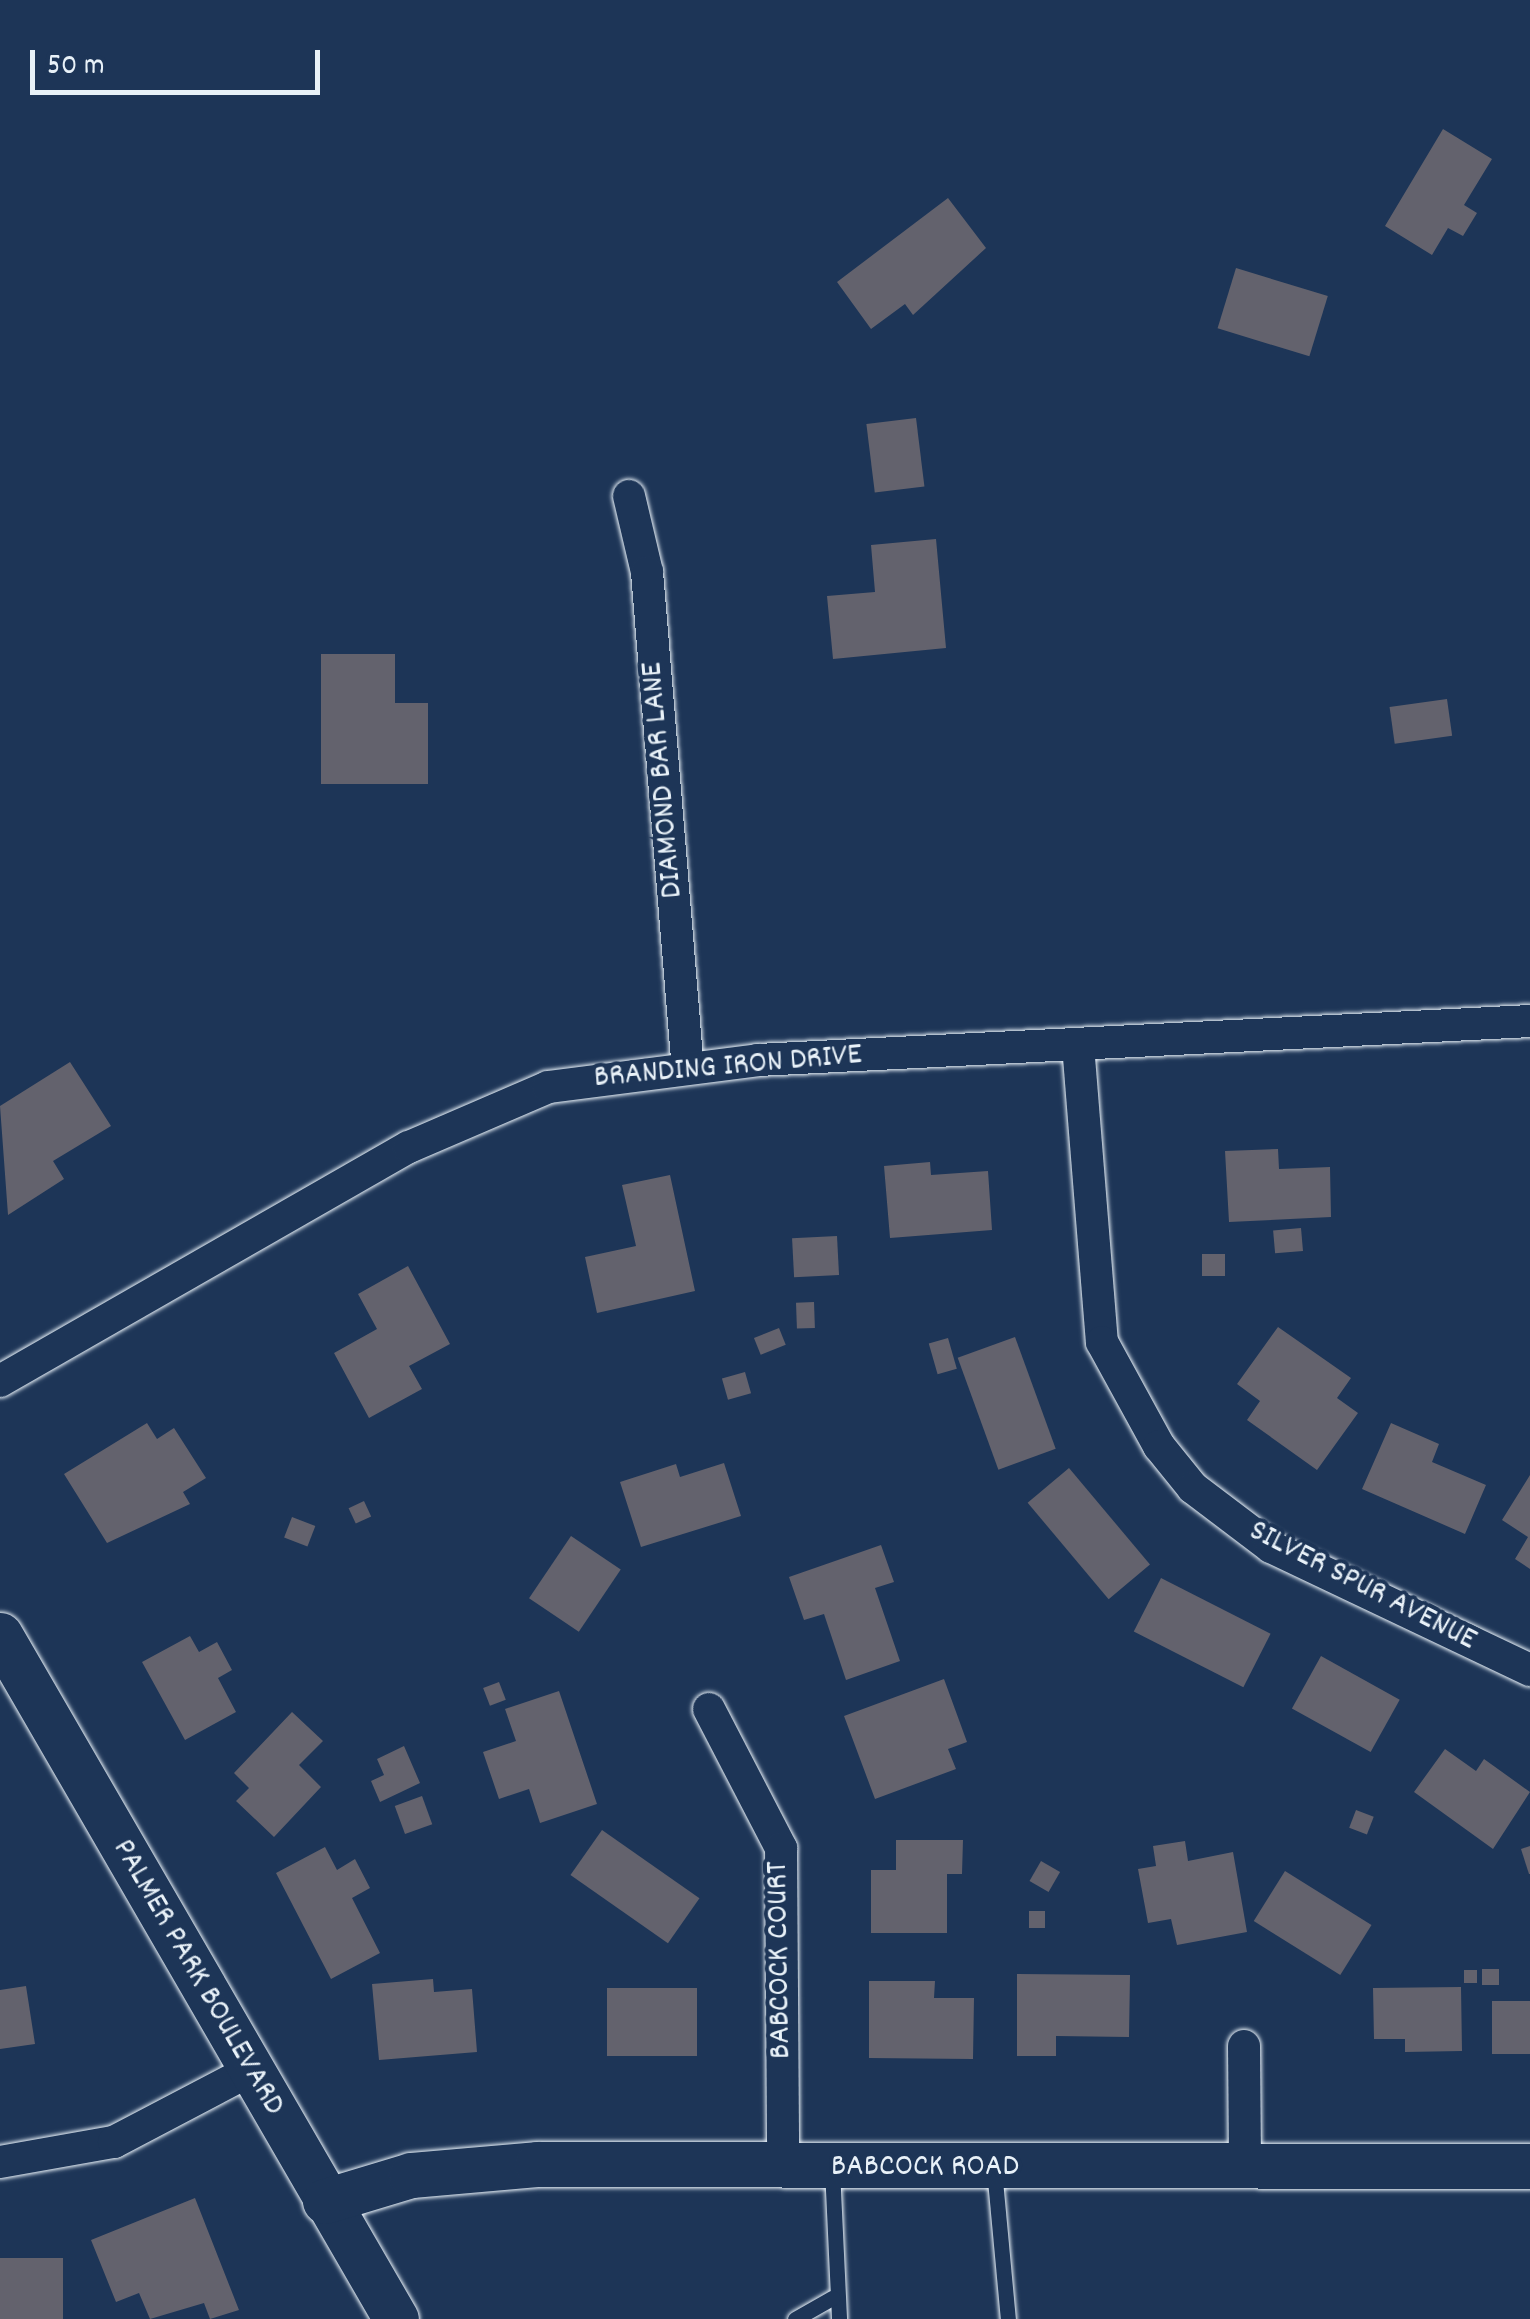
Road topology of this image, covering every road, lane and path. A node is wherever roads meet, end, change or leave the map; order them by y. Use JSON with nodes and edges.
{"nodes":[{"id":1,"x":629,"y":496,"type":"dead end"},
{"id":2,"x":1530,"y":1020,"type":"edge"},
{"id":3,"x":1078,"y":1045,"type":"junction"},
{"id":4,"x":688,"y":1066,"type":"junction"},
{"id":5,"x":0,"y":1382,"type":"edge"},
{"id":6,"x":0,"y":1635,"type":"edge"},
{"id":7,"x":1530,"y":1670,"type":"edge"},
{"id":8,"x":709,"y":1709,"type":"dead end"},
{"id":9,"x":1244,"y":2046,"type":"dead end"},
{"id":10,"x":251,"y":2070,"type":"junction"},
{"id":11,"x":0,"y":2162,"type":"edge"},
{"id":12,"x":1245,"y":2166,"type":"junction"},
{"id":13,"x":1530,"y":2166,"type":"edge"},
{"id":14,"x":994,"y":2168,"type":"junction"},
{"id":15,"x":783,"y":2169,"type":"junction"},
{"id":16,"x":832,"y":2169,"type":"junction"},
{"id":17,"x":325,"y":2201,"type":"junction"},
{"id":18,"x":832,"y":2298,"type":"junction"},
{"id":19,"x":396,"y":2319,"type":"edge"},
{"id":20,"x":795,"y":2319,"type":"edge"},
{"id":21,"x":840,"y":2319,"type":"edge"},
{"id":22,"x":1008,"y":2319,"type":"edge"}],
"edges":[{"from":1,"to":4,"type":"street","name":"DIAMOND BAR LANE"},
{"from":2,"to":3,"type":"street","name":"BRANDING IRON DRIVE"},
{"from":3,"to":4,"type":"street","name":"BRANDING IRON DRIVE"},
{"from":3,"to":7,"type":"street","name":"SILVER SPUR AVENUE"},
{"from":4,"to":5,"type":"street","name":"BRANDING IRON DRIVE"},
{"from":6,"to":10,"type":"street","name":"PALMER PARK BOULEVARD"},
{"from":8,"to":15,"type":"street","name":"BABCOCK COURT"},
{"from":9,"to":12,"type":"street"},
{"from":10,"to":11,"type":"street"},
{"from":10,"to":17,"type":"street","name":"PALMER PARK BOULEVARD"},
{"from":12,"to":13,"type":"street","name":"BABCOCK ROAD"},
{"from":12,"to":14,"type":"street","name":"BABCOCK ROAD"},
{"from":14,"to":16,"type":"street","name":"BABCOCK ROAD"},
{"from":14,"to":22,"type":"lane"},
{"from":15,"to":16,"type":"street","name":"BABCOCK ROAD"},
{"from":15,"to":17,"type":"street","name":"BABCOCK ROAD"},
{"from":16,"to":18,"type":"lane"},
{"from":17,"to":19,"type":"street","name":"PALMER PARK BOULEVARD"},
{"from":18,"to":20,"type":"lane"},
{"from":18,"to":21,"type":"lane"}]}
